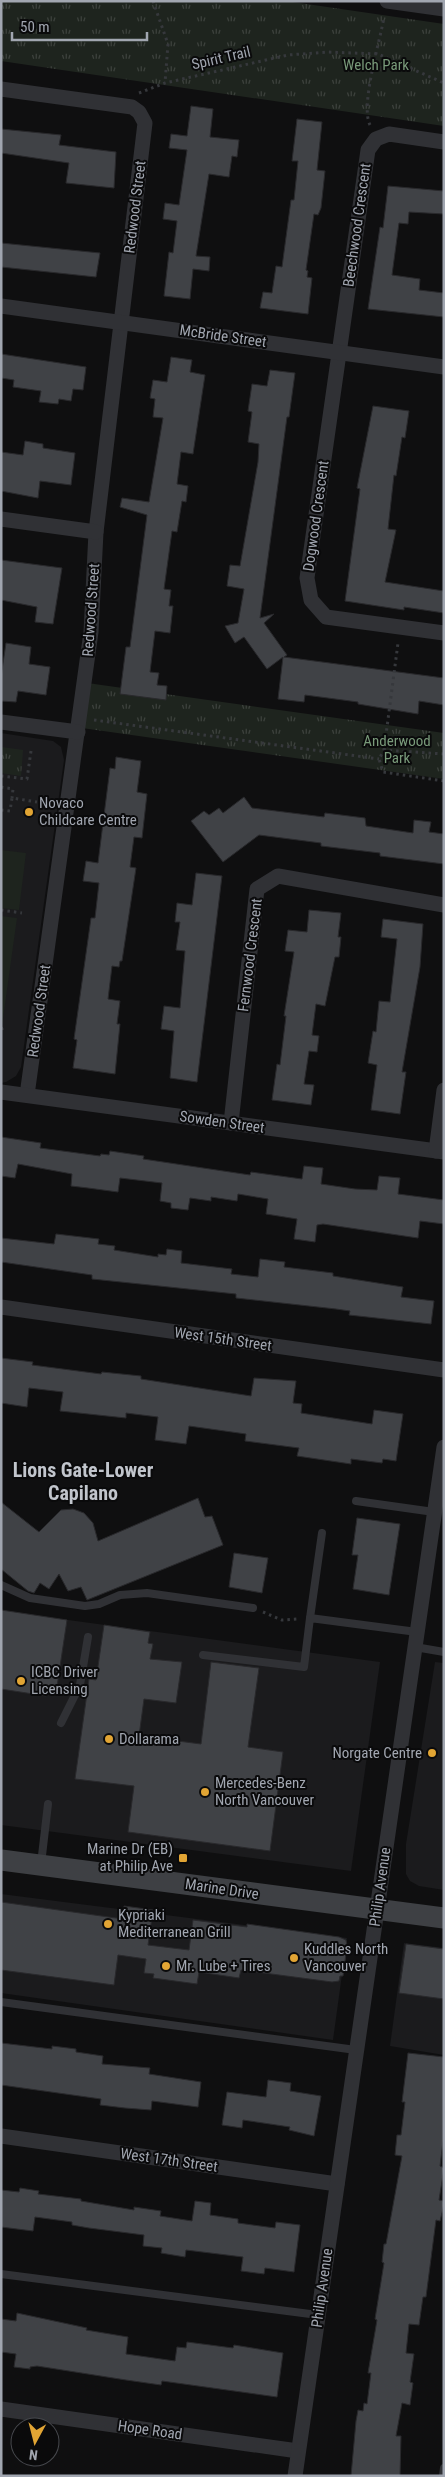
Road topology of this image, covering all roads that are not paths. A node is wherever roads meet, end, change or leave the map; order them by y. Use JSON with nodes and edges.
{"nodes":[{"id":1,"x":387,"y":1,"type":"edge"},
{"id":2,"x":444,"y":9,"type":"edge"},
{"id":3,"x":1,"y":89,"type":"edge"},
{"id":4,"x":444,"y":142,"type":"edge"},
{"id":5,"x":1,"y":306,"type":"edge"},
{"id":6,"x":121,"y":322,"type":"junction"},
{"id":7,"x":340,"y":352,"type":"junction"},
{"id":8,"x":444,"y":366,"type":"edge"},
{"id":9,"x":1,"y":519,"type":"edge"},
{"id":10,"x":96,"y":532,"type":"junction"},
{"id":11,"x":444,"y":633,"type":"edge"},
{"id":12,"x":1,"y":722,"type":"edge"},
{"id":13,"x":78,"y":732,"type":"junction"},
{"id":14,"x":444,"y":905,"type":"edge"},
{"id":15,"x":444,"y":1090,"type":"edge"},
{"id":16,"x":1,"y":1092,"type":"edge"},
{"id":17,"x":27,"y":1095,"type":"junction"},
{"id":18,"x":231,"y":1123,"type":"junction"},
{"id":19,"x":440,"y":1151,"type":"edge"},
{"id":20,"x":1,"y":1308,"type":"edge"},
{"id":21,"x":444,"y":1370,"type":"edge"},
{"id":22,"x":444,"y":1447,"type":"edge"},
{"id":23,"x":356,"y":1501,"type":"dead end"},
{"id":24,"x":434,"y":1512,"type":"junction"},
{"id":25,"x":322,"y":1533,"type":"dead end"},
{"id":26,"x":1,"y":1585,"type":"edge"},
{"id":27,"x":253,"y":1608,"type":"road end"},
{"id":28,"x":310,"y":1618,"type":"junction"},
{"id":29,"x":417,"y":1632,"type":"junction"},
{"id":30,"x":88,"y":1637,"type":"dead end"},
{"id":31,"x":415,"y":1647,"type":"junction"},
{"id":32,"x":444,"y":1652,"type":"edge"},
{"id":33,"x":204,"y":1655,"type":"dead end"},
{"id":34,"x":60,"y":1723,"type":"dead end"},
{"id":35,"x":48,"y":1804,"type":"dead end"},
{"id":36,"x":1,"y":1860,"type":"edge"},
{"id":37,"x":40,"y":1865,"type":"junction"},
{"id":38,"x":377,"y":1910,"type":"junction"},
{"id":39,"x":444,"y":1918,"type":"edge"},
{"id":40,"x":1,"y":2002,"type":"edge"},
{"id":41,"x":356,"y":2050,"type":"junction"},
{"id":42,"x":1,"y":2136,"type":"edge"},
{"id":43,"x":337,"y":2184,"type":"junction"},
{"id":44,"x":1,"y":2274,"type":"edge"},
{"id":45,"x":318,"y":2315,"type":"junction"},
{"id":46,"x":1,"y":2409,"type":"edge"},
{"id":47,"x":298,"y":2450,"type":"junction"},
{"id":48,"x":444,"y":2468,"type":"edge"},
{"id":49,"x":295,"y":2476,"type":"edge"},
{"id":50,"x":443,"y":2476,"type":"edge"}],
"edges":[{"from":1,"to":2,"type":"street"},
{"from":3,"to":6,"type":"street","name":"Redwood Street"},
{"from":4,"to":7,"type":"street","name":"Beechwood Crescent"},
{"from":5,"to":6,"type":"street","name":"McBride Street"},
{"from":6,"to":7,"type":"street","name":"McBride Street"},
{"from":6,"to":10,"type":"street","name":"Redwood Street"},
{"from":7,"to":8,"type":"street","name":"McBride Street"},
{"from":7,"to":11,"type":"street","name":"Dogwood Crescent"},
{"from":9,"to":10,"type":"street"},
{"from":10,"to":13,"type":"street","name":"Redwood Street"},
{"from":12,"to":13,"type":"street"},
{"from":13,"to":17,"type":"street","name":"Redwood Street"},
{"from":14,"to":18,"type":"street","name":"Fernwood Crescent"},
{"from":15,"to":19,"type":"street"},
{"from":16,"to":17,"type":"street","name":"Sowden Street"},
{"from":17,"to":18,"type":"street","name":"Sowden Street"},
{"from":18,"to":19,"type":"street","name":"Sowden Street"},
{"from":20,"to":21,"type":"street","name":"West 15th Street"},
{"from":22,"to":24,"type":"street","name":"Philip Avenue"},
{"from":23,"to":24,"type":"lane"},
{"from":24,"to":29,"type":"street","name":"Philip Avenue"},
{"from":25,"to":28,"type":"lane"},
{"from":26,"to":27,"type":"lane"},
{"from":28,"to":29,"type":"lane"},
{"from":28,"to":33,"type":"lane"},
{"from":29,"to":31,"type":"street","name":"Philip Avenue"},
{"from":30,"to":34,"type":"lane"},
{"from":31,"to":32,"type":"lane"},
{"from":31,"to":38,"type":"street","name":"Philip Avenue"},
{"from":35,"to":37,"type":"lane"},
{"from":36,"to":37,"type":"main road","name":"Marine Drive"},
{"from":37,"to":38,"type":"main road","name":"Marine Drive"},
{"from":38,"to":39,"type":"main road","name":"Marine Drive"},
{"from":38,"to":41,"type":"street","name":"Philip Avenue"},
{"from":40,"to":41,"type":"lane"},
{"from":41,"to":43,"type":"street","name":"Philip Avenue"},
{"from":42,"to":43,"type":"street","name":"West 17th Street"},
{"from":43,"to":45,"type":"street","name":"Philip Avenue"},
{"from":44,"to":45,"type":"lane"},
{"from":45,"to":47,"type":"street","name":"Philip Avenue"},
{"from":46,"to":47,"type":"street","name":"Hope Road"},
{"from":47,"to":49,"type":"street","name":"Philip Avenue"},
{"from":48,"to":50,"type":"lane"}]}
